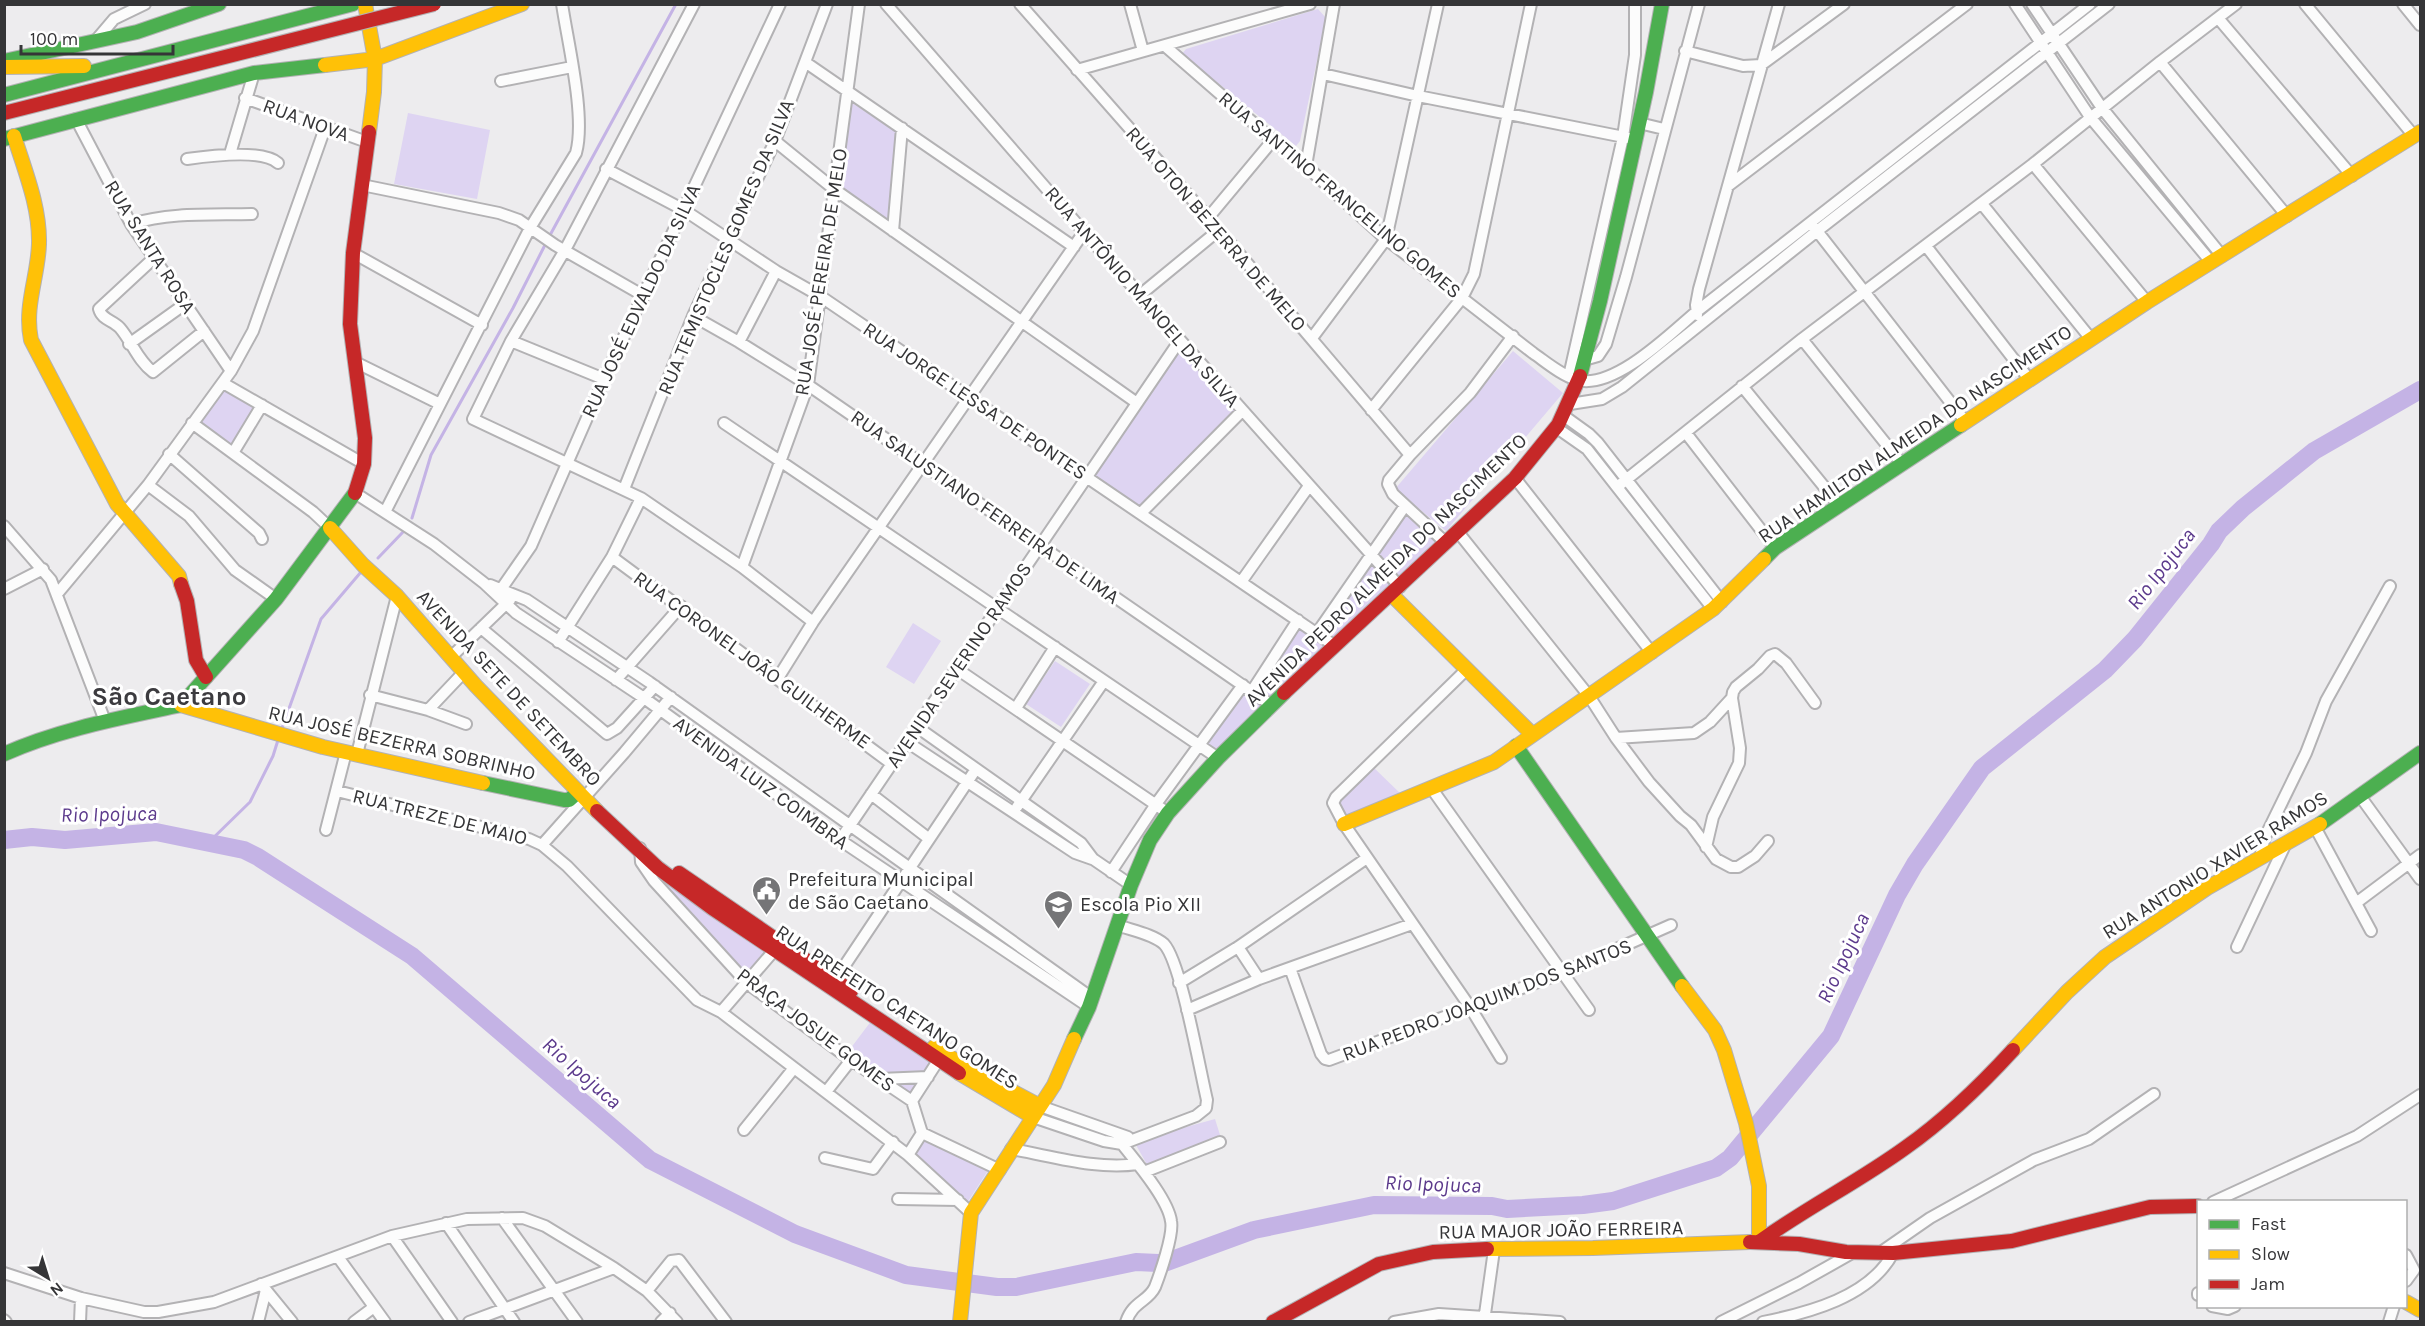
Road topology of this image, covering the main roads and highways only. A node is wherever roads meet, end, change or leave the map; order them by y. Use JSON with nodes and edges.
{"nodes":[{"id":1,"x":219,"y":4,"type":"edge"},
{"id":2,"x":353,"y":4,"type":"edge"},
{"id":3,"x":365,"y":4,"type":"edge"},
{"id":4,"x":434,"y":4,"type":"edge"},
{"id":5,"x":522,"y":4,"type":"edge"},
{"id":6,"x":1662,"y":4,"type":"edge"},
{"id":7,"x":195,"y":46,"type":"junction"},
{"id":8,"x":375,"y":59,"type":"junction"},
{"id":9,"x":4,"y":61,"type":"edge"},
{"id":10,"x":4,"y":67,"type":"edge"},
{"id":11,"x":4,"y":95,"type":"edge"},
{"id":12,"x":4,"y":113,"type":"edge"},
{"id":13,"x":2417,"y":134,"type":"edge"},
{"id":14,"x":9,"y":138,"type":"edge"},
{"id":15,"x":330,"y":528,"type":"junction"},
{"id":16,"x":1396,"y":591,"type":"junction"},
{"id":17,"x":206,"y":677,"type":"junction"},
{"id":18,"x":181,"y":705,"type":"junction"},
{"id":19,"x":1532,"y":734,"type":"junction"},
{"id":20,"x":1516,"y":746,"type":"junction"},
{"id":21,"x":2421,"y":753,"type":"edge"},
{"id":22,"x":4,"y":754,"type":"edge"},
{"id":23,"x":581,"y":796,"type":"junction"},
{"id":24,"x":1344,"y":824,"type":"road end"},
{"id":25,"x":640,"y":847,"type":"joint"},
{"id":26,"x":1036,"y":1111,"type":"junction"},
{"id":27,"x":2197,"y":1206,"type":"edge"},
{"id":28,"x":1791,"y":1219,"type":"junction"},
{"id":29,"x":1759,"y":1242,"type":"junction"},
{"id":30,"x":1799,"y":1244,"type":"junction"},
{"id":31,"x":2407,"y":1303,"type":"edge"},
{"id":32,"x":2421,"y":1310,"type":"edge"},
{"id":33,"x":960,"y":1322,"type":"edge"},
{"id":34,"x":1273,"y":1322,"type":"edge"}],
"edges":[{"from":1,"to":9,"type":"main road"},
{"from":2,"to":7,"type":"main road"},
{"from":3,"to":8,"type":"main road"},
{"from":4,"to":12,"type":"main road","bridge":true},
{"from":5,"to":8,"type":"main road"},
{"from":6,"to":16,"type":"main road","name":"AVENIDA PEDRO ALMEIDA DO NASCIMENTO"},
{"from":7,"to":10,"type":"main road"},
{"from":7,"to":11,"type":"main road"},
{"from":8,"to":14,"type":"main road"},
{"from":8,"to":15,"type":"main road"},
{"from":13,"to":19,"type":"main road","name":"RUA HAMILTON ALMEIDA DO NASCIMENTO"},
{"from":14,"to":17,"type":"main road"},
{"from":15,"to":17,"type":"main road"},
{"from":15,"to":23,"type":"main road","name":"AVENIDA SETE DE SETEMBRO"},
{"from":16,"to":19,"type":"main road"},
{"from":16,"to":26,"type":"main road","name":"AVENIDA PEDRO ALMEIDA DO NASCIMENTO"},
{"from":17,"to":18,"type":"main road"},
{"from":18,"to":22,"type":"main road"},
{"from":18,"to":23,"type":"main road","name":"RUA JOSÉ BEZERRA SOBRINHO"},
{"from":19,"to":20,"type":"main road","name":"RUA HAMILTON ALMEIDA DO NASCIMENTO"},
{"from":20,"to":24,"type":"main road","name":"RUA HAMILTON ALMEIDA DO NASCIMENTO"},
{"from":20,"to":29,"type":"main road"},
{"from":21,"to":28,"type":"main road","name":"RUA ANTONIO XAVIER RAMOS"},
{"from":23,"to":25,"type":"main road","name":"AVENIDA SETE DE SETEMBRO"},
{"from":25,"to":26,"type":"main road","name":"RUA PREFEITO CAETANO GOMES"},
{"from":26,"to":33,"type":"main road","name":"AVENIDA PEDRO ALMEIDA DO NASCIMENTO"},
{"from":27,"to":30,"type":"main road","name":"RUA MAJOR JOÃO FERREIRA"},
{"from":28,"to":29,"type":"main road","name":"RUA ANTONIO XAVIER RAMOS"},
{"from":28,"to":30,"type":"main road"},
{"from":29,"to":30,"type":"main road","name":"RUA MAJOR JOÃO FERREIRA"},
{"from":29,"to":34,"type":"main road","name":"RUA MAJOR JOÃO FERREIRA"},
{"from":31,"to":32,"type":"main road"}]}
